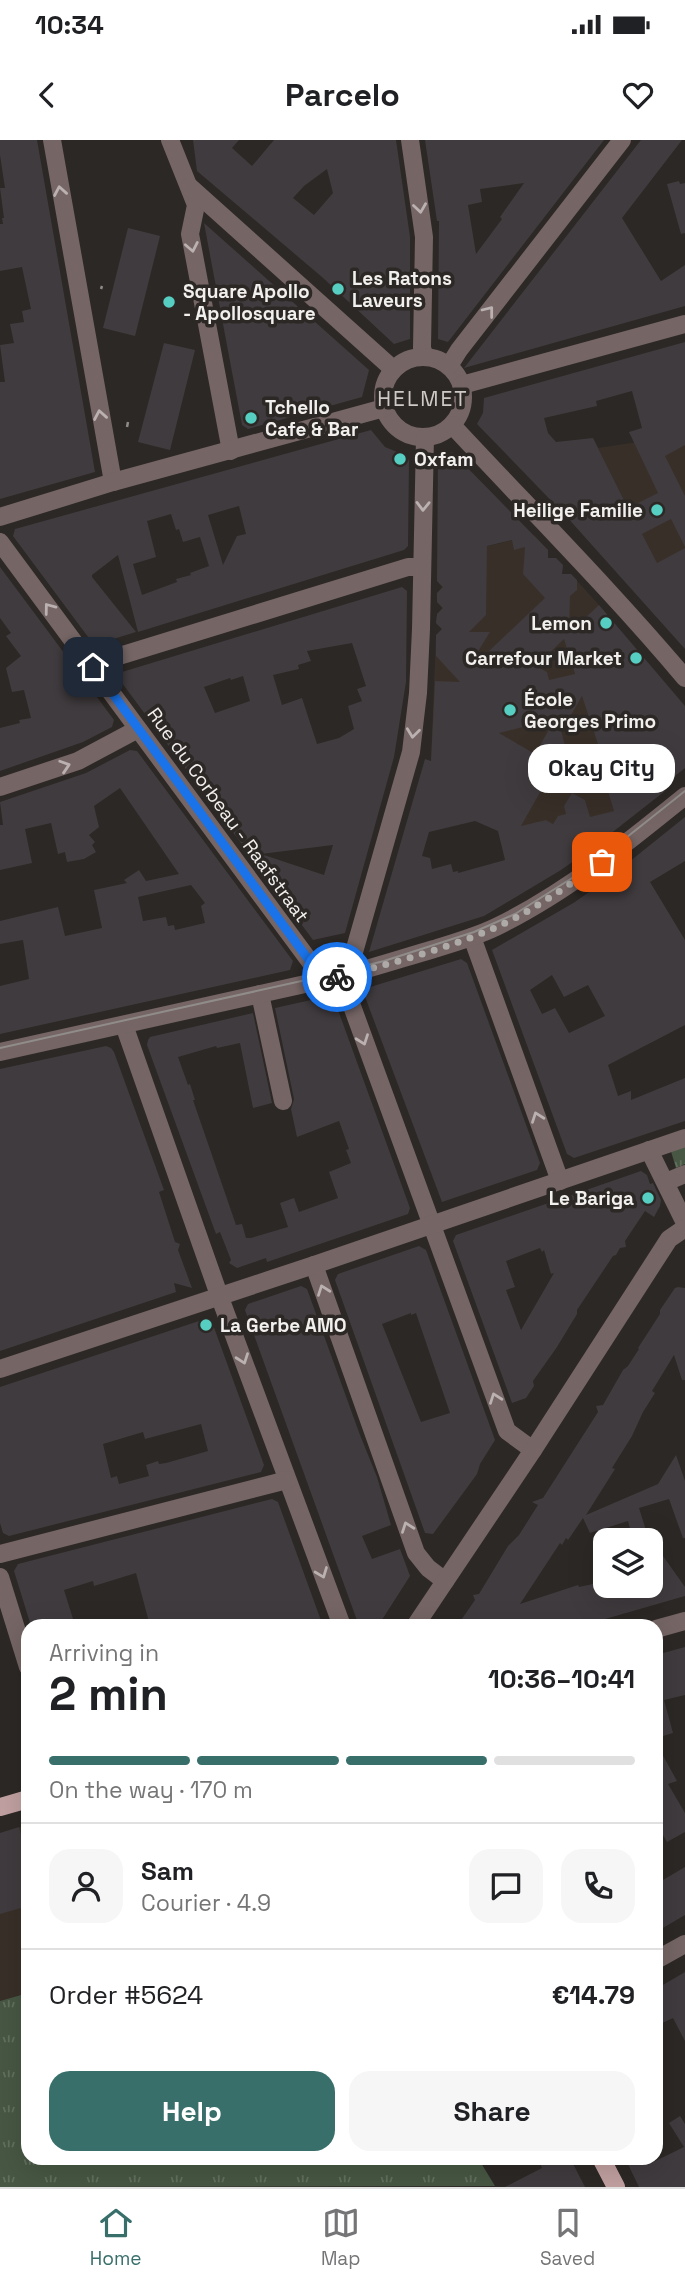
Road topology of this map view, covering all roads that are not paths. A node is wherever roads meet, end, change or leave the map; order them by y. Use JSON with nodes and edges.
{"nodes":[{"id":1,"x":51,"y":140,"type":"edge"},
{"id":2,"x":170,"y":140,"type":"edge"},
{"id":3,"x":410,"y":140,"type":"edge"},
{"id":4,"x":622,"y":140,"type":"edge"},
{"id":5,"x":186,"y":182,"type":"junction"},
{"id":6,"x":685,"y":324,"type":"edge"},
{"id":7,"x":425,"y":356,"type":"junction"},
{"id":8,"x":449,"y":366,"type":"junction"},
{"id":9,"x":393,"y":369,"type":"junction"},
{"id":10,"x":462,"y":385,"type":"junction"},
{"id":11,"x":384,"y":408,"type":"junction"},
{"id":12,"x":452,"y":425,"type":"junction"},
{"id":13,"x":425,"y":438,"type":"junction"},
{"id":14,"x":231,"y":451,"type":"junction"},
{"id":15,"x":113,"y":482,"type":"junction"},
{"id":16,"x":0,"y":517,"type":"edge"},
{"id":17,"x":0,"y":542,"type":"edge"},
{"id":18,"x":421,"y":567,"type":"junction"},
{"id":19,"x":93,"y":667,"type":"junction"},
{"id":20,"x":685,"y":678,"type":"edge"},
{"id":21,"x":138,"y":729,"type":"junction"},
{"id":22,"x":0,"y":787,"type":"edge"},
{"id":23,"x":685,"y":796,"type":"edge"},
{"id":24,"x":472,"y":937,"type":"junction"},
{"id":25,"x":347,"y":974,"type":"junction"},
{"id":26,"x":317,"y":981,"type":"junction"},
{"id":27,"x":260,"y":994,"type":"junction"},
{"id":28,"x":124,"y":1025,"type":"junction"},
{"id":29,"x":0,"y":1052,"type":"edge"},
{"id":30,"x":284,"y":1101,"type":"dead end"},
{"id":31,"x":685,"y":1138,"type":"edge"},
{"id":32,"x":649,"y":1150,"type":"junction"},
{"id":33,"x":685,"y":1174,"type":"edge"},
{"id":34,"x":560,"y":1181,"type":"junction"},
{"id":35,"x":666,"y":1182,"type":"junction"},
{"id":36,"x":685,"y":1223,"type":"edge"},
{"id":37,"x":431,"y":1224,"type":"junction"},
{"id":38,"x":685,"y":1228,"type":"edge"},
{"id":39,"x":314,"y":1265,"type":"junction"},
{"id":40,"x":219,"y":1295,"type":"junction"},
{"id":41,"x":0,"y":1369,"type":"edge"},
{"id":42,"x":533,"y":1450,"type":"junction"},
{"id":43,"x":287,"y":1480,"type":"junction"},
{"id":44,"x":0,"y":1553,"type":"edge"},
{"id":45,"x":0,"y":1577,"type":"edge"},
{"id":46,"x":445,"y":1581,"type":"junction"},
{"id":47,"x":339,"y":1619,"type":"edge"},
{"id":48,"x":420,"y":1619,"type":"edge"},
{"id":49,"x":685,"y":1621,"type":"edge"},
{"id":50,"x":663,"y":1627,"type":"edge"},
{"id":51,"x":21,"y":1644,"type":"edge"},
{"id":52,"x":21,"y":1801,"type":"edge"},
{"id":53,"x":0,"y":1807,"type":"edge"},
{"id":54,"x":685,"y":1944,"type":"edge"},
{"id":55,"x":663,"y":1956,"type":"edge"},
{"id":56,"x":605,"y":2165,"type":"edge"},
{"id":57,"x":616,"y":2187,"type":"edge"}],
"edges":[{"from":15,"to":1,"type":"street","one_way":true},
{"from":2,"to":5,"type":"street"},
{"from":3,"to":7,"type":"street","one_way":true},
{"from":8,"to":4,"type":"street","one_way":true},
{"from":5,"to":9,"type":"street"},
{"from":5,"to":14,"type":"street","one_way":true},
{"from":6,"to":10,"type":"street"},
{"from":7,"to":8,"type":"street"},
{"from":7,"to":9,"type":"street"},
{"from":8,"to":10,"type":"street"},
{"from":9,"to":11,"type":"street"},
{"from":10,"to":12,"type":"street"},
{"from":11,"to":13,"type":"street"},
{"from":11,"to":14,"type":"street"},
{"from":12,"to":13,"type":"street"},
{"from":12,"to":20,"type":"street"},
{"from":13,"to":18,"type":"street","one_way":true},
{"from":14,"to":15,"type":"street"},
{"from":15,"to":16,"type":"street"},
{"from":19,"to":17,"type":"street","name":"Rue du Corbeau - Raafstraat","one_way":true},
{"from":18,"to":19,"type":"street"},
{"from":18,"to":25,"type":"street","one_way":true},
{"from":19,"to":21,"type":"street","name":"Rue du Corbeau - Raafstraat"},
{"from":22,"to":21,"type":"street","one_way":true},
{"from":21,"to":26,"type":"street","name":"Rue du Corbeau - Raafstraat"},
{"from":23,"to":24,"type":"street"},
{"from":24,"to":25,"type":"street"},
{"from":34,"to":24,"type":"street","one_way":true},
{"from":25,"to":26,"type":"street"},
{"from":25,"to":37,"type":"street","one_way":true},
{"from":26,"to":27,"type":"street"},
{"from":27,"to":28,"type":"street"},
{"from":27,"to":30,"type":"street"},
{"from":28,"to":29,"type":"street"},
{"from":28,"to":40,"type":"street"},
{"from":31,"to":32,"type":"street"},
{"from":32,"to":34,"type":"street"},
{"from":32,"to":35,"type":"street"},
{"from":33,"to":35,"type":"street"},
{"from":34,"to":37,"type":"street"},
{"from":35,"to":36,"type":"street"},
{"from":37,"to":39,"type":"street"},
{"from":42,"to":37,"type":"street","one_way":true},
{"from":38,"to":42,"type":"street"},
{"from":39,"to":40,"type":"street"},
{"from":46,"to":39,"type":"street","one_way":true},
{"from":40,"to":41,"type":"street"},
{"from":40,"to":43,"type":"street","one_way":true},
{"from":42,"to":46,"type":"street"},
{"from":43,"to":44,"type":"street"},
{"from":43,"to":47,"type":"street","one_way":true},
{"from":45,"to":51,"type":"street"},
{"from":46,"to":48,"type":"street"},
{"from":49,"to":50,"type":"street"},
{"from":52,"to":53,"type":"main road"},
{"from":54,"to":55,"type":"street"},
{"from":56,"to":57,"type":"main road"}]}
